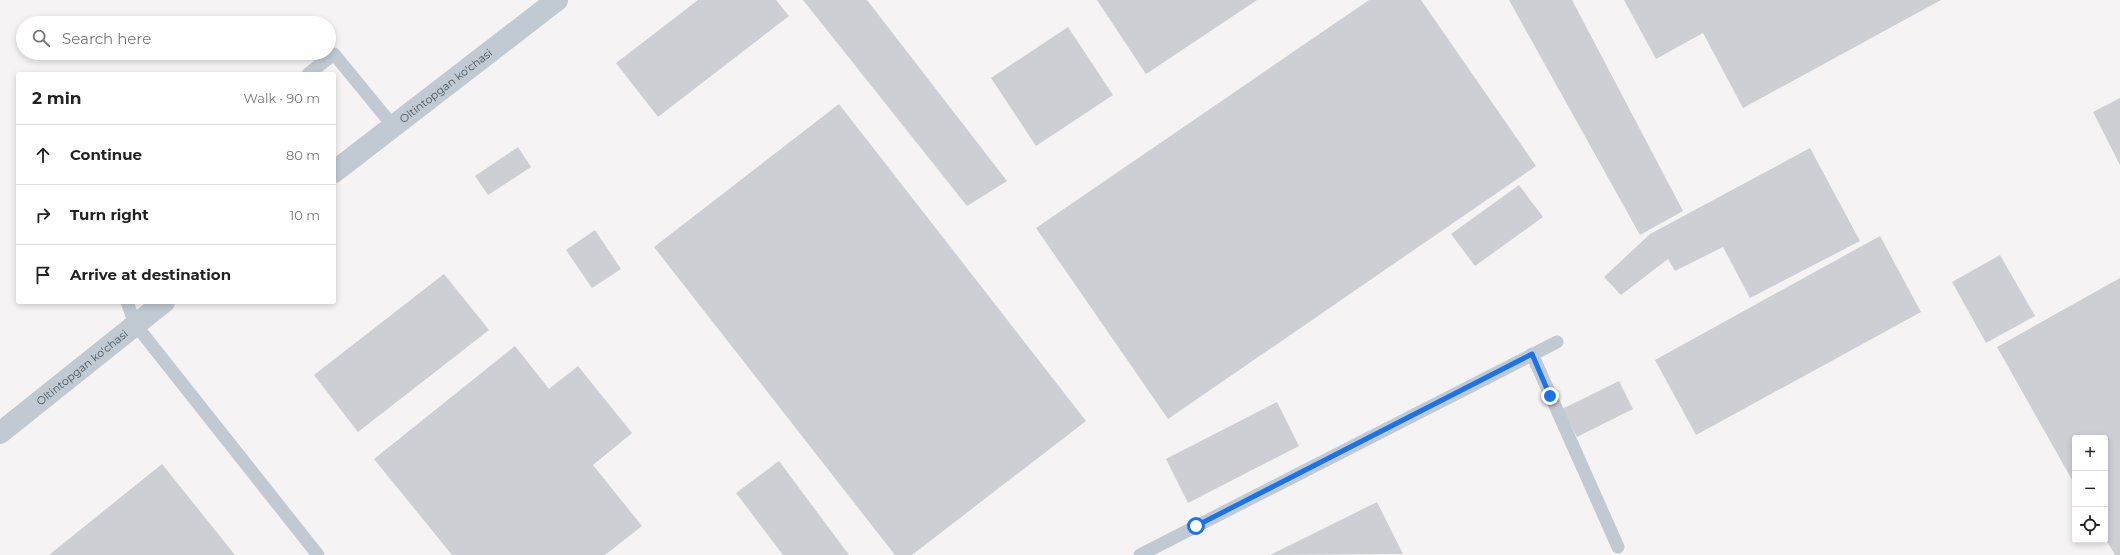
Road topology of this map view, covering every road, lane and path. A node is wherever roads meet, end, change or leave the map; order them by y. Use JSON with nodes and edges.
{"nodes":[{"id":1,"x":557,"y":0,"type":"edge"},
{"id":2,"x":537,"y":7,"type":"edge"},
{"id":3,"x":336,"y":56,"type":"edge"},
{"id":4,"x":326,"y":60,"type":"edge"},
{"id":5,"x":311,"y":72,"type":"edge"},
{"id":6,"x":393,"y":126,"type":"junction"},
{"id":7,"x":336,"y":170,"type":"edge"},
{"id":8,"x":128,"y":304,"type":"edge"},
{"id":9,"x":161,"y":304,"type":"edge"},
{"id":10,"x":136,"y":324,"type":"junction"},
{"id":11,"x":1557,"y":342,"type":"dead end"},
{"id":12,"x":1532,"y":354,"type":"junction"},
{"id":13,"x":1,"y":428,"type":"edge"},
{"id":14,"x":1618,"y":546,"type":"dead end"},
{"id":15,"x":318,"y":555,"type":"edge"},
{"id":16,"x":1140,"y":555,"type":"edge"}],
"edges":[{"from":1,"to":2,"type":"street","name":"Oltintopgan ko'chasi"},
{"from":2,"to":6,"type":"street","name":"Oltintopgan ko'chasi"},
{"from":3,"to":6,"type":"lane"},
{"from":4,"to":5,"type":"lane"},
{"from":6,"to":7,"type":"street","name":"Oltintopgan ko'chasi"},
{"from":8,"to":10,"type":"lane"},
{"from":9,"to":10,"type":"street","name":"Oltintopgan ko'chasi"},
{"from":10,"to":13,"type":"street","name":"Oltintopgan ko'chasi"},
{"from":10,"to":15,"type":"lane"},
{"from":11,"to":12,"type":"lane"},
{"from":12,"to":14,"type":"lane"},
{"from":12,"to":16,"type":"lane"}]}
